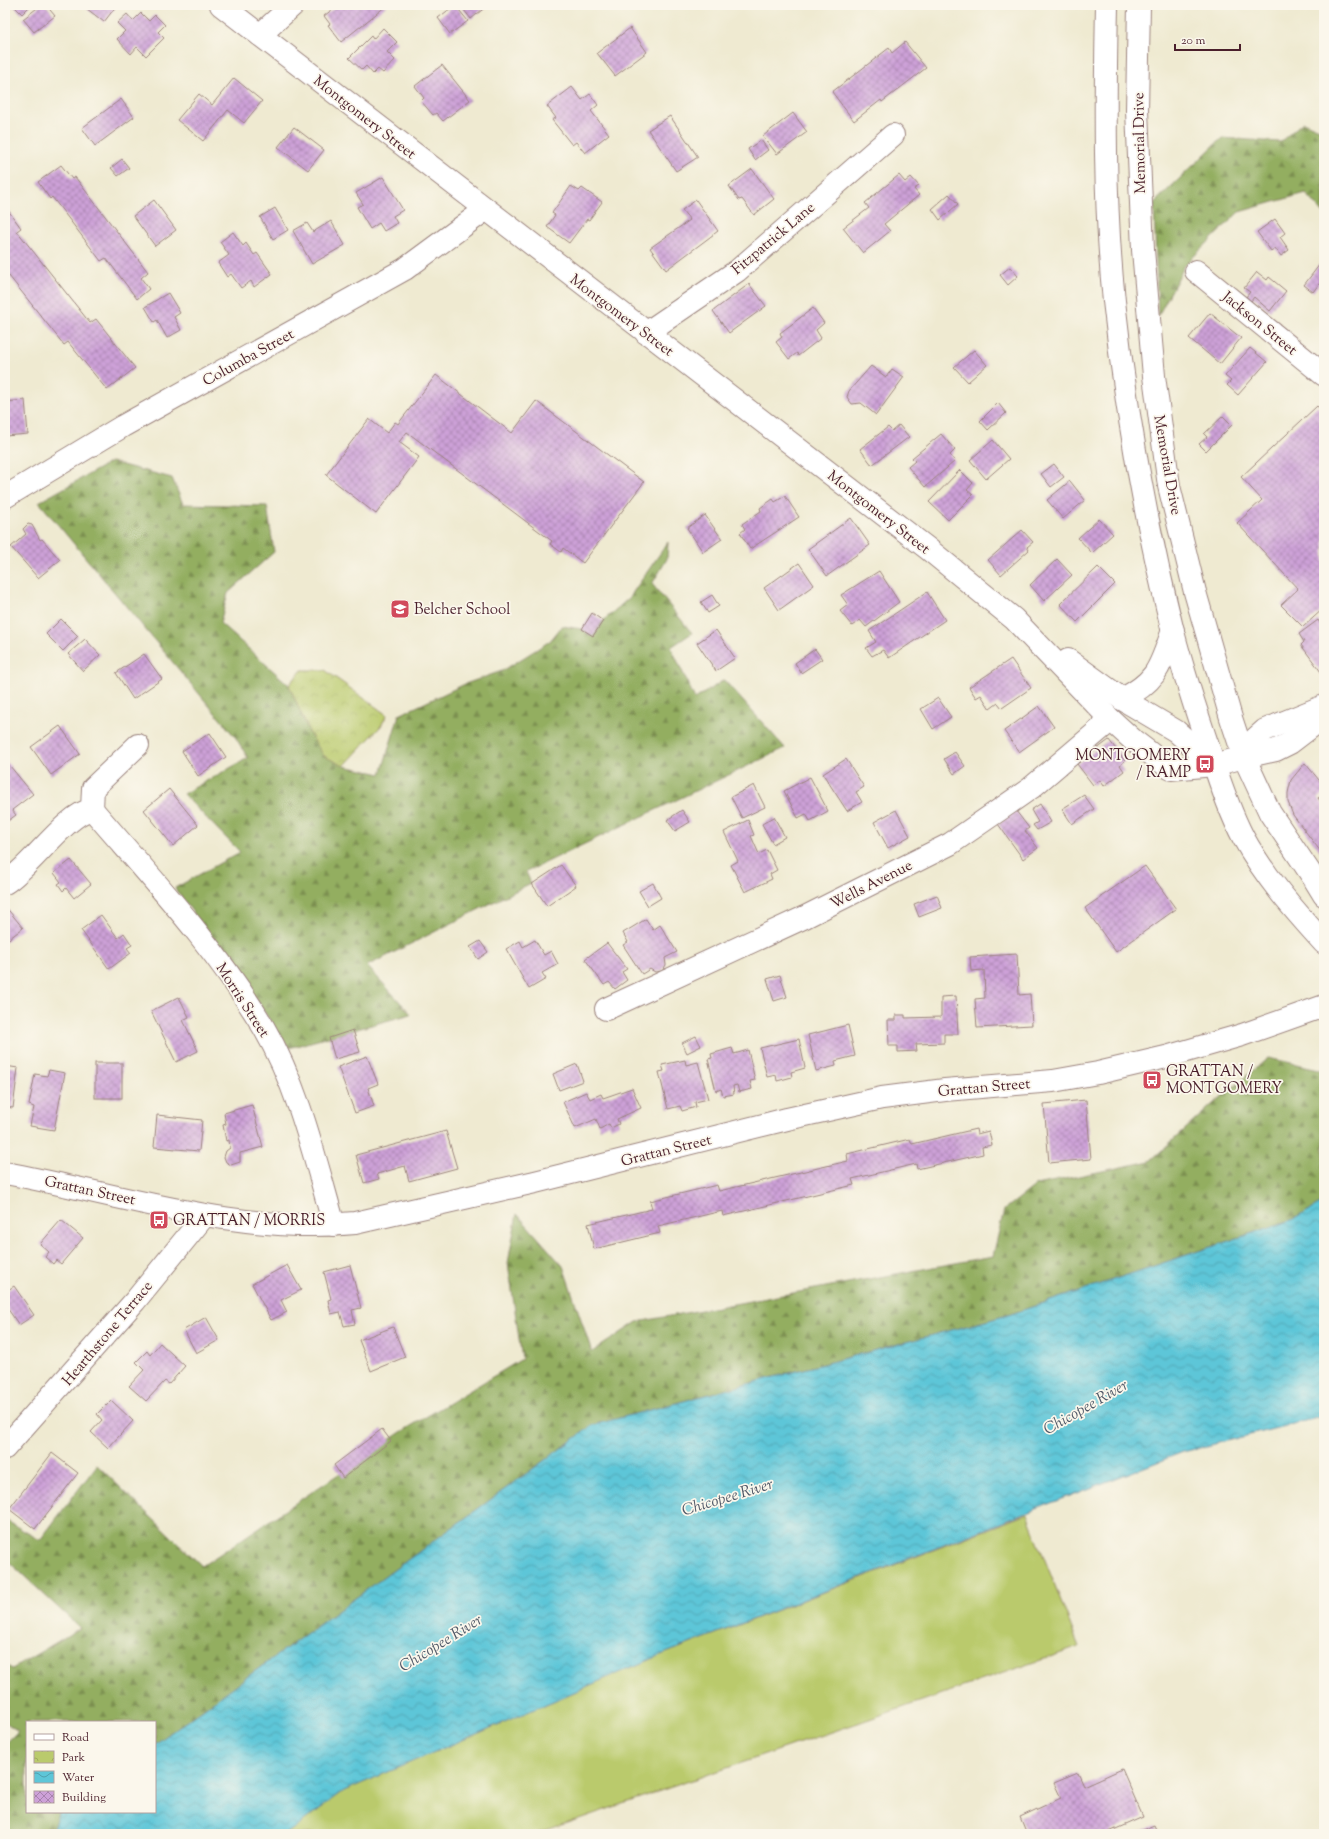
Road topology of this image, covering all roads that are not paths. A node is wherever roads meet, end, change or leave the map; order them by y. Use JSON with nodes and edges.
{"nodes":[{"id":1,"x":221,"y":5,"type":"edge"},
{"id":2,"x":293,"y":5,"type":"edge"},
{"id":3,"x":1107,"y":5,"type":"edge"},
{"id":4,"x":1139,"y":5,"type":"edge"},
{"id":5,"x":260,"y":35,"type":"junction"},
{"id":6,"x":893,"y":135,"type":"dead end"},
{"id":7,"x":485,"y":210,"type":"junction"},
{"id":8,"x":1196,"y":271,"type":"dead end"},
{"id":9,"x":646,"y":334,"type":"junction"},
{"id":10,"x":1324,"y":375,"type":"edge"},
{"id":11,"x":5,"y":497,"type":"edge"},
{"id":12,"x":1022,"y":626,"type":"junction"},
{"id":13,"x":1173,"y":630,"type":"junction"},
{"id":14,"x":1122,"y":699,"type":"junction"},
{"id":15,"x":1324,"y":706,"type":"edge"},
{"id":16,"x":1324,"y":717,"type":"edge"},
{"id":17,"x":1111,"y":720,"type":"junction"},
{"id":18,"x":138,"y":745,"type":"dead end"},
{"id":19,"x":1244,"y":757,"type":"junction"},
{"id":20,"x":1214,"y":765,"type":"junction"},
{"id":21,"x":92,"y":809,"type":"junction"},
{"id":22,"x":5,"y":883,"type":"edge"},
{"id":23,"x":1324,"y":895,"type":"edge"},
{"id":24,"x":1324,"y":907,"type":"edge"},
{"id":25,"x":1304,"y":921,"type":"junction"},
{"id":26,"x":1324,"y":943,"type":"edge"},
{"id":27,"x":1324,"y":1006,"type":"edge"},
{"id":28,"x":606,"y":1009,"type":"dead end"},
{"id":29,"x":5,"y":1173,"type":"edge"},
{"id":30,"x":205,"y":1215,"type":"junction"},
{"id":31,"x":334,"y":1225,"type":"junction"},
{"id":32,"x":5,"y":1448,"type":"edge"}],
"edges":[{"from":1,"to":5,"type":"main road","name":"Montgomery Street"},
{"from":2,"to":5,"type":"main road"},
{"from":3,"to":13,"type":"main road","name":"Memorial Drive"},
{"from":4,"to":19,"type":"main road","name":"Memorial Drive"},
{"from":5,"to":7,"type":"main road","name":"Montgomery Street"},
{"from":6,"to":9,"type":"main road","name":"Fitzpatrick Lane"},
{"from":7,"to":9,"type":"main road","name":"Montgomery Street"},
{"from":7,"to":11,"type":"main road","name":"Columba Street"},
{"from":8,"to":10,"type":"main road","name":"Jackson Street"},
{"from":9,"to":12,"type":"main road","name":"Montgomery Street"},
{"from":12,"to":14,"type":"main road","name":"Montgomery Street"},
{"from":12,"to":17,"type":"main road","name":"Montgomery Street"},
{"from":13,"to":14,"type":"main road"},
{"from":13,"to":20,"type":"main road","name":"Memorial Drive"},
{"from":14,"to":20,"type":"main road","name":"Montgomery Street"},
{"from":15,"to":19,"type":"main road"},
{"from":16,"to":19,"type":"main road"},
{"from":17,"to":20,"type":"main road","name":"Montgomery Street"},
{"from":17,"to":28,"type":"main road","name":"Wells Avenue"},
{"from":18,"to":21,"type":"main road"},
{"from":19,"to":20,"type":"main road"},
{"from":19,"to":23,"type":"main road","name":"Memorial Drive"},
{"from":20,"to":25,"type":"main road","name":"Memorial Drive"},
{"from":21,"to":22,"type":"main road"},
{"from":21,"to":31,"type":"main road","name":"Morris Street"},
{"from":24,"to":25,"type":"main road"},
{"from":25,"to":26,"type":"main road","name":"Memorial Drive"},
{"from":27,"to":31,"type":"main road","name":"Grattan Street"},
{"from":29,"to":30,"type":"main road","name":"Grattan Street"},
{"from":30,"to":31,"type":"main road","name":"Grattan Street"},
{"from":30,"to":32,"type":"main road","name":"Hearthstone Terrace"}]}
